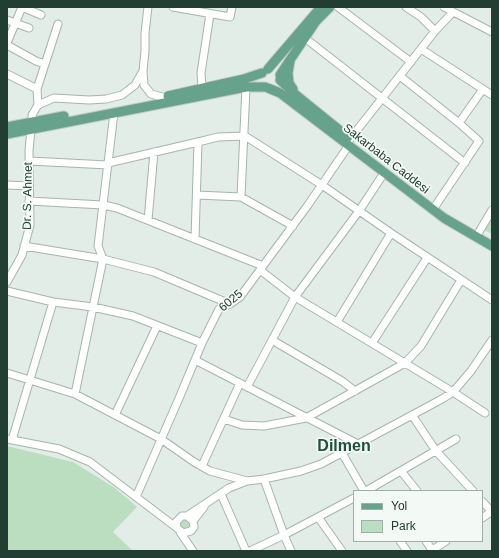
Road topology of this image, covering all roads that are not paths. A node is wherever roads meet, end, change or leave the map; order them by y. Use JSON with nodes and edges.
{"nodes":[{"id":1,"x":22,"y":7,"type":"edge"},
{"id":2,"x":148,"y":7,"type":"edge"},
{"id":3,"x":173,"y":7,"type":"edge"},
{"id":4,"x":232,"y":7,"type":"edge"},
{"id":5,"x":321,"y":7,"type":"edge"},
{"id":6,"x":330,"y":7,"type":"edge"},
{"id":7,"x":338,"y":7,"type":"edge"},
{"id":8,"x":406,"y":7,"type":"edge"},
{"id":9,"x":444,"y":7,"type":"edge"},
{"id":10,"x":453,"y":12,"type":"junction"},
{"id":11,"x":210,"y":14,"type":"junction"},
{"id":12,"x":41,"y":15,"type":"dead end"},
{"id":13,"x":7,"y":20,"type":"edge"},
{"id":14,"x":15,"y":23,"type":"junction"},
{"id":15,"x":58,"y":24,"type":"dead end"},
{"id":16,"x":29,"y":28,"type":"dead end"},
{"id":17,"x":435,"y":31,"type":"junction"},
{"id":18,"x":492,"y":32,"type":"edge"},
{"id":19,"x":304,"y":38,"type":"junction"},
{"id":20,"x":7,"y":44,"type":"edge"},
{"id":21,"x":420,"y":49,"type":"junction"},
{"id":22,"x":291,"y":57,"type":"junction"},
{"id":23,"x":411,"y":62,"type":"junction"},
{"id":24,"x":45,"y":64,"type":"junction"},
{"id":25,"x":143,"y":71,"type":"junction"},
{"id":26,"x":265,"y":71,"type":"junction"},
{"id":27,"x":7,"y":74,"type":"edge"},
{"id":28,"x":400,"y":76,"type":"junction"},
{"id":29,"x":280,"y":77,"type":"junction"},
{"id":30,"x":246,"y":87,"type":"junction"},
{"id":31,"x":267,"y":87,"type":"junction"},
{"id":32,"x":202,"y":88,"type":"junction"},
{"id":33,"x":36,"y":89,"type":"junction"},
{"id":34,"x":483,"y":89,"type":"junction"},
{"id":35,"x":296,"y":95,"type":"junction"},
{"id":36,"x":492,"y":95,"type":"edge"},
{"id":37,"x":162,"y":98,"type":"junction"},
{"id":38,"x":382,"y":98,"type":"junction"},
{"id":39,"x":38,"y":105,"type":"junction"},
{"id":40,"x":114,"y":113,"type":"junction"},
{"id":41,"x":459,"y":123,"type":"junction"},
{"id":42,"x":32,"y":126,"type":"junction"},
{"id":43,"x":7,"y":127,"type":"edge"},
{"id":44,"x":7,"y":134,"type":"edge"},
{"id":45,"x":245,"y":136,"type":"junction"},
{"id":46,"x":198,"y":142,"type":"junction"},
{"id":47,"x":350,"y":142,"type":"junction"},
{"id":48,"x":154,"y":152,"type":"junction"},
{"id":49,"x":29,"y":161,"type":"junction"},
{"id":50,"x":465,"y":163,"type":"junction"},
{"id":51,"x":108,"y":164,"type":"junction"},
{"id":52,"x":384,"y":173,"type":"junction"},
{"id":53,"x":322,"y":185,"type":"junction"},
{"id":54,"x":7,"y":186,"type":"edge"},
{"id":55,"x":28,"y":186,"type":"junction"},
{"id":56,"x":197,"y":194,"type":"junction"},
{"id":57,"x":241,"y":197,"type":"junction"},
{"id":58,"x":29,"y":201,"type":"junction"},
{"id":59,"x":103,"y":205,"type":"junction"},
{"id":60,"x":436,"y":205,"type":"junction"},
{"id":61,"x":492,"y":210,"type":"edge"},
{"id":62,"x":359,"y":211,"type":"junction"},
{"id":63,"x":148,"y":220,"type":"junction"},
{"id":64,"x":293,"y":226,"type":"junction"},
{"id":65,"x":479,"y":232,"type":"junction"},
{"id":66,"x":391,"y":233,"type":"junction"},
{"id":67,"x":195,"y":239,"type":"junction"},
{"id":68,"x":492,"y":240,"type":"edge"},
{"id":69,"x":24,"y":246,"type":"junction"},
{"id":70,"x":492,"y":246,"type":"edge"},
{"id":71,"x":428,"y":258,"type":"junction"},
{"id":72,"x":103,"y":259,"type":"junction"},
{"id":73,"x":262,"y":268,"type":"junction"},
{"id":74,"x":461,"y":280,"type":"junction"},
{"id":75,"x":7,"y":282,"type":"edge"},
{"id":76,"x":7,"y":291,"type":"edge"},
{"id":77,"x":295,"y":297,"type":"junction"},
{"id":78,"x":492,"y":300,"type":"edge"},
{"id":79,"x":53,"y":302,"type":"junction"},
{"id":80,"x":230,"y":304,"type":"junction"},
{"id":81,"x":93,"y":307,"type":"junction"},
{"id":82,"x":337,"y":322,"type":"junction"},
{"id":83,"x":157,"y":326,"type":"junction"},
{"id":84,"x":272,"y":340,"type":"junction"},
{"id":85,"x":492,"y":340,"type":"edge"},
{"id":86,"x":202,"y":343,"type":"junction"},
{"id":87,"x":372,"y":343,"type":"junction"},
{"id":88,"x":195,"y":360,"type":"junction"},
{"id":89,"x":405,"y":363,"type":"junction"},
{"id":90,"x":7,"y":373,"type":"edge"},
{"id":91,"x":30,"y":379,"type":"junction"},
{"id":92,"x":240,"y":383,"type":"junction"},
{"id":93,"x":247,"y":387,"type":"junction"},
{"id":94,"x":355,"y":391,"type":"junction"},
{"id":95,"x":453,"y":392,"type":"junction"},
{"id":96,"x":75,"y":394,"type":"junction"},
{"id":97,"x":485,"y":413,"type":"dead end"},
{"id":98,"x":115,"y":415,"type":"junction"},
{"id":99,"x":412,"y":415,"type":"junction"},
{"id":100,"x":306,"y":418,"type":"junction"},
{"id":101,"x":224,"y":419,"type":"junction"},
{"id":102,"x":9,"y":439,"type":"edge"},
{"id":103,"x":161,"y":439,"type":"junction"},
{"id":104,"x":456,"y":439,"type":"dead end"},
{"id":105,"x":358,"y":444,"type":"junction"},
{"id":106,"x":436,"y":450,"type":"junction"},
{"id":107,"x":342,"y":453,"type":"junction"},
{"id":108,"x":202,"y":466,"type":"junction"},
{"id":109,"x":402,"y":471,"type":"junction"},
{"id":110,"x":264,"y":479,"type":"junction"},
{"id":111,"x":247,"y":481,"type":"junction"},
{"id":112,"x":364,"y":490,"type":"edge"},
{"id":113,"x":367,"y":490,"type":"edge"},
{"id":114,"x":416,"y":490,"type":"edge"},
{"id":115,"x":471,"y":490,"type":"edge"},
{"id":116,"x":221,"y":494,"type":"junction"},
{"id":117,"x":136,"y":497,"type":"junction"},
{"id":118,"x":353,"y":498,"type":"edge"},
{"id":119,"x":483,"y":502,"type":"edge"},
{"id":120,"x":207,"y":504,"type":"junction"},
{"id":121,"x":492,"y":512,"type":"edge"},
{"id":122,"x":163,"y":516,"type":"junction"},
{"id":123,"x":187,"y":516,"type":"junction"},
{"id":124,"x":318,"y":516,"type":"junction"},
{"id":125,"x":483,"y":517,"type":"edge"},
{"id":126,"x":179,"y":518,"type":"junction"},
{"id":127,"x":193,"y":521,"type":"junction"},
{"id":128,"x":179,"y":530,"type":"junction"},
{"id":129,"x":191,"y":531,"type":"junction"},
{"id":130,"x":284,"y":535,"type":"junction"},
{"id":131,"x":401,"y":542,"type":"edge"},
{"id":132,"x":444,"y":542,"type":"edge"},
{"id":133,"x":193,"y":550,"type":"edge"},
{"id":134,"x":432,"y":550,"type":"edge"},
{"id":135,"x":246,"y":551,"type":"edge"},
{"id":136,"x":250,"y":551,"type":"edge"},
{"id":137,"x":291,"y":551,"type":"edge"},
{"id":138,"x":342,"y":551,"type":"edge"},
{"id":139,"x":407,"y":551,"type":"edge"}],
"edges":[{"from":1,"to":12,"type":"street"},
{"from":1,"to":14,"type":"street"},
{"from":2,"to":25,"type":"street"},
{"from":3,"to":11,"type":"street"},
{"from":4,"to":11,"type":"street"},
{"from":5,"to":26,"type":"main road"},
{"from":6,"to":19,"type":"main road"},
{"from":7,"to":23,"type":"street"},
{"from":8,"to":17,"type":"street"},
{"from":9,"to":10,"type":"street"},
{"from":10,"to":17,"type":"street","name":"6025"},
{"from":10,"to":18,"type":"street"},
{"from":11,"to":32,"type":"street"},
{"from":13,"to":14,"type":"street"},
{"from":14,"to":16,"type":"street"},
{"from":14,"to":20,"type":"street"},
{"from":15,"to":24,"type":"street"},
{"from":17,"to":21,"type":"street","name":"6025"},
{"from":19,"to":22,"type":"main road"},
{"from":19,"to":38,"type":"street"},
{"from":20,"to":24,"type":"street"},
{"from":21,"to":23,"type":"street","name":"6025"},
{"from":21,"to":34,"type":"street"},
{"from":22,"to":29,"type":"main road"},
{"from":22,"to":35,"type":"main road"},
{"from":23,"to":28,"type":"street","name":"6025"},
{"from":24,"to":33,"type":"street"},
{"from":25,"to":37,"type":"street"},
{"from":25,"to":39,"type":"street"},
{"from":26,"to":29,"type":"main road"},
{"from":26,"to":31,"type":"main road"},
{"from":26,"to":32,"type":"main road","name":"Sakarbaba Caddesi"},
{"from":27,"to":33,"type":"street"},
{"from":28,"to":38,"type":"street","name":"6025"},
{"from":28,"to":41,"type":"street"},
{"from":29,"to":31,"type":"main road"},
{"from":29,"to":35,"type":"main road","name":"Sakarbaba Caddesi"},
{"from":30,"to":31,"type":"main road","name":"Sakarbaba Caddesi"},
{"from":30,"to":40,"type":"main road","name":"Sakarbaba Caddesi"},
{"from":30,"to":45,"type":"street"},
{"from":31,"to":47,"type":"main road","name":"Sakarbaba Caddesi"},
{"from":32,"to":37,"type":"main road","name":"Sakarbaba Caddesi"},
{"from":33,"to":39,"type":"street"},
{"from":34,"to":36,"type":"street"},
{"from":34,"to":41,"type":"street"},
{"from":35,"to":47,"type":"main road","name":"Sakarbaba Caddesi"},
{"from":37,"to":42,"type":"main road","name":"Sakarbaba Caddesi"},
{"from":38,"to":47,"type":"street","name":"6025"},
{"from":38,"to":50,"type":"street"},
{"from":39,"to":42,"type":"street","name":"Dr. S. Ahmet"},
{"from":40,"to":42,"type":"main road","name":"Sakarbaba Caddesi"},
{"from":40,"to":51,"type":"street"},
{"from":41,"to":50,"type":"street"},
{"from":42,"to":43,"type":"main road","name":"Sakarbaba Caddesi"},
{"from":42,"to":44,"type":"main road","name":"Sakarbaba Caddesi"},
{"from":42,"to":49,"type":"street","name":"Dr. S. Ahmet"},
{"from":45,"to":46,"type":"street"},
{"from":45,"to":53,"type":"street"},
{"from":45,"to":57,"type":"street"},
{"from":46,"to":48,"type":"street"},
{"from":46,"to":56,"type":"street"},
{"from":47,"to":52,"type":"main road","name":"Sakarbaba Caddesi"},
{"from":47,"to":53,"type":"street","name":"6025"},
{"from":47,"to":60,"type":"main road","name":"Sakarbaba Caddesi"},
{"from":48,"to":51,"type":"street"},
{"from":48,"to":63,"type":"street"},
{"from":49,"to":51,"type":"street"},
{"from":49,"to":55,"type":"street","name":"Dr. S. Ahmet"},
{"from":50,"to":60,"type":"street"},
{"from":51,"to":59,"type":"street"},
{"from":52,"to":62,"type":"street"},
{"from":52,"to":70,"type":"main road","name":"Sakarbaba Caddesi"},
{"from":53,"to":62,"type":"street"},
{"from":53,"to":64,"type":"street","name":"6025"},
{"from":54,"to":55,"type":"street"},
{"from":55,"to":58,"type":"street","name":"Dr. S. Ahmet"},
{"from":56,"to":57,"type":"street"},
{"from":56,"to":67,"type":"street"},
{"from":57,"to":64,"type":"street"},
{"from":58,"to":59,"type":"street"},
{"from":58,"to":69,"type":"street","name":"Dr. S. Ahmet"},
{"from":59,"to":63,"type":"street"},
{"from":59,"to":72,"type":"street"},
{"from":60,"to":65,"type":"main road","name":"Sakarbaba Caddesi"},
{"from":61,"to":65,"type":"street"},
{"from":62,"to":66,"type":"street"},
{"from":62,"to":77,"type":"street"},
{"from":63,"to":67,"type":"street"},
{"from":64,"to":73,"type":"street","name":"6025"},
{"from":65,"to":68,"type":"main road","name":"Sakarbaba Caddesi"},
{"from":66,"to":71,"type":"street"},
{"from":66,"to":82,"type":"street"},
{"from":67,"to":73,"type":"street"},
{"from":69,"to":72,"type":"street"},
{"from":69,"to":75,"type":"street","name":"Dr. S. Ahmet"},
{"from":71,"to":74,"type":"street"},
{"from":71,"to":87,"type":"street"},
{"from":72,"to":80,"type":"street"},
{"from":72,"to":81,"type":"street"},
{"from":73,"to":77,"type":"street"},
{"from":73,"to":80,"type":"street","name":"6025"},
{"from":74,"to":78,"type":"street"},
{"from":74,"to":89,"type":"street"},
{"from":76,"to":79,"type":"street"},
{"from":77,"to":82,"type":"street"},
{"from":77,"to":84,"type":"street"},
{"from":79,"to":81,"type":"street"},
{"from":79,"to":91,"type":"street"},
{"from":80,"to":86,"type":"street","name":"6025"},
{"from":81,"to":83,"type":"street"},
{"from":81,"to":96,"type":"street"},
{"from":82,"to":87,"type":"street"},
{"from":83,"to":86,"type":"street"},
{"from":83,"to":98,"type":"street"},
{"from":84,"to":93,"type":"street"},
{"from":84,"to":94,"type":"street"},
{"from":85,"to":95,"type":"street"},
{"from":86,"to":88,"type":"street","name":"6025"},
{"from":87,"to":89,"type":"street"},
{"from":88,"to":92,"type":"street"},
{"from":88,"to":103,"type":"street","name":"6025"},
{"from":89,"to":94,"type":"street"},
{"from":89,"to":95,"type":"street"},
{"from":90,"to":91,"type":"street"},
{"from":91,"to":96,"type":"street"},
{"from":91,"to":102,"type":"street"},
{"from":92,"to":93,"type":"street"},
{"from":92,"to":101,"type":"street"},
{"from":93,"to":100,"type":"street"},
{"from":94,"to":100,"type":"street"},
{"from":95,"to":97,"type":"street"},
{"from":95,"to":99,"type":"street"},
{"from":96,"to":98,"type":"street"},
{"from":98,"to":103,"type":"street"},
{"from":99,"to":105,"type":"street"},
{"from":99,"to":106,"type":"street"},
{"from":100,"to":101,"type":"street"},
{"from":100,"to":105,"type":"street"},
{"from":101,"to":108,"type":"street"},
{"from":102,"to":117,"type":"street"},
{"from":103,"to":108,"type":"street"},
{"from":103,"to":117,"type":"street","name":"6025"},
{"from":104,"to":106,"type":"street"},
{"from":105,"to":107,"type":"street"},
{"from":106,"to":109,"type":"street"},
{"from":106,"to":115,"type":"street"},
{"from":107,"to":110,"type":"street"},
{"from":107,"to":112,"type":"street"},
{"from":108,"to":111,"type":"street"},
{"from":109,"to":113,"type":"street"},
{"from":109,"to":114,"type":"street"},
{"from":110,"to":111,"type":"street"},
{"from":110,"to":130,"type":"street"},
{"from":111,"to":116,"type":"street"},
{"from":116,"to":120,"type":"street"},
{"from":116,"to":135,"type":"street"},
{"from":117,"to":122,"type":"street"},
{"from":118,"to":124,"type":"street"},
{"from":119,"to":121,"type":"street"},
{"from":120,"to":123,"type":"street"},
{"from":120,"to":127,"type":"street"},
{"from":121,"to":125,"type":"street"},
{"from":122,"to":126,"type":"street"},
{"from":122,"to":128,"type":"street"},
{"from":123,"to":126,"type":"street"},
{"from":123,"to":127,"type":"street"},
{"from":124,"to":130,"type":"street"},
{"from":124,"to":138,"type":"street"},
{"from":126,"to":128,"type":"street"},
{"from":127,"to":129,"type":"street"},
{"from":128,"to":129,"type":"street"},
{"from":128,"to":133,"type":"street"},
{"from":129,"to":133,"type":"street"},
{"from":130,"to":136,"type":"street"},
{"from":130,"to":137,"type":"street"},
{"from":131,"to":139,"type":"street"},
{"from":132,"to":134,"type":"street"}]}
